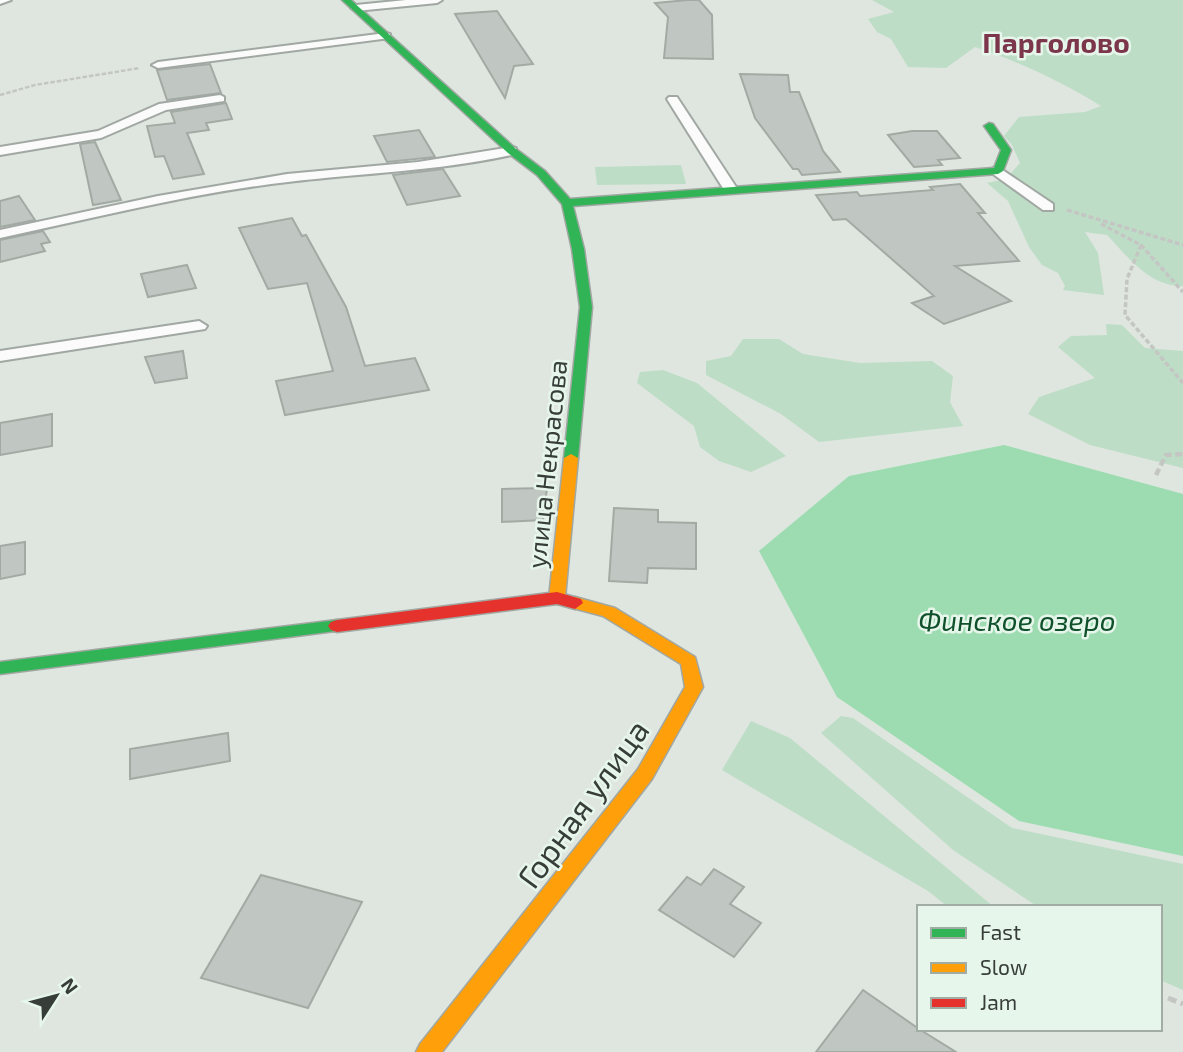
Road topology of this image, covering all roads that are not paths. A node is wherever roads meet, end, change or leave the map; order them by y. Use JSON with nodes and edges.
{"nodes":[{"id":1,"x":6,"y":0,"type":"edge"},
{"id":2,"x":437,"y":0,"type":"edge"},
{"id":3,"x":0,"y":1,"type":"edge"},
{"id":4,"x":351,"y":4,"type":"edge"},
{"id":5,"x":386,"y":36,"type":"junction"},
{"id":6,"x":158,"y":65,"type":"road end"},
{"id":7,"x":220,"y":99,"type":"dead end"},
{"id":8,"x":673,"y":99,"type":"dead end"},
{"id":9,"x":989,"y":126,"type":"dead end"},
{"id":10,"x":0,"y":151,"type":"edge"},
{"id":11,"x":512,"y":151,"type":"junction"},
{"id":12,"x":998,"y":172,"type":"junction"},
{"id":13,"x":731,"y":190,"type":"junction"},
{"id":14,"x":567,"y":203,"type":"junction"},
{"id":15,"x":1048,"y":207,"type":"dead end"},
{"id":16,"x":0,"y":234,"type":"edge"},
{"id":17,"x":199,"y":326,"type":"dead end"},
{"id":18,"x":0,"y":356,"type":"edge"},
{"id":19,"x":557,"y":598,"type":"junction"},
{"id":20,"x":0,"y":668,"type":"edge"},
{"id":21,"x":428,"y":1052,"type":"edge"}],
"edges":[{"from":1,"to":3,"type":"lane"},
{"from":2,"to":4,"type":"lane"},
{"from":4,"to":5,"type":"street","name":"улица Некрасова"},
{"from":5,"to":6,"type":"lane"},
{"from":5,"to":11,"type":"street","name":"улица Некрасова"},
{"from":7,"to":10,"type":"lane"},
{"from":8,"to":13,"type":"lane"},
{"from":9,"to":12,"type":"street"},
{"from":11,"to":14,"type":"street","name":"улица Некрасова"},
{"from":11,"to":16,"type":"lane"},
{"from":12,"to":13,"type":"street"},
{"from":12,"to":15,"type":"lane"},
{"from":13,"to":14,"type":"street"},
{"from":14,"to":19,"type":"street","name":"улица Некрасова"},
{"from":17,"to":18,"type":"lane"},
{"from":19,"to":20,"type":"street","name":"улица Некрасова"},
{"from":19,"to":21,"type":"street","name":"Горная улица"}]}
